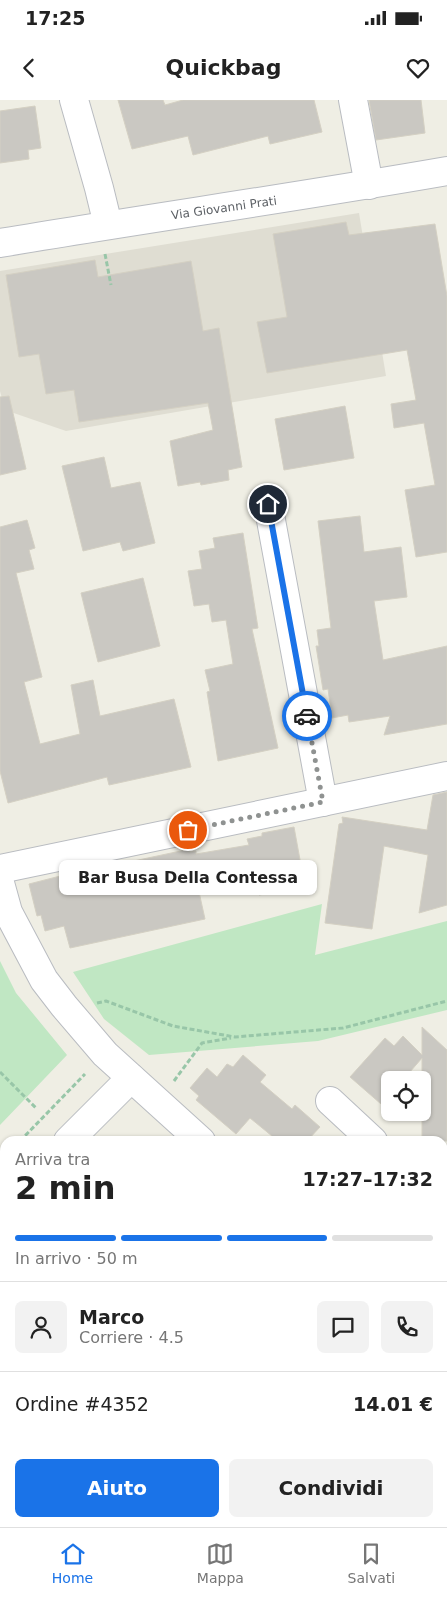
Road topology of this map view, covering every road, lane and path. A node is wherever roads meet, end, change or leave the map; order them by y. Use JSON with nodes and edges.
{"nodes":[{"id":1,"x":74,"y":100,"type":"edge"},
{"id":2,"x":353,"y":100,"type":"edge"},
{"id":3,"x":447,"y":171,"type":"edge"},
{"id":4,"x":369,"y":185,"type":"junction"},
{"id":5,"x":106,"y":235,"type":"junction"},
{"id":6,"x":0,"y":243,"type":"edge"},
{"id":7,"x":110,"y":285,"type":"dead end"},
{"id":8,"x":268,"y":504,"type":"dead end"},
{"id":9,"x":447,"y":776,"type":"edge"},
{"id":10,"x":323,"y":802,"type":"junction"},
{"id":11,"x":0,"y":869,"type":"edge"},
{"id":12,"x":0,"y":883,"type":"edge"},
{"id":13,"x":447,"y":1001,"type":"edge"},
{"id":14,"x":64,"y":1006,"type":"junction"},
{"id":15,"x":235,"y":1037,"type":"junction"},
{"id":16,"x":105,"y":1054,"type":"junction"},
{"id":17,"x":0,"y":1072,"type":"edge"},
{"id":18,"x":131,"y":1078,"type":"junction"},
{"id":19,"x":170,"y":1087,"type":"dead end"},
{"id":20,"x":330,"y":1101,"type":"dead end"},
{"id":21,"x":36,"y":1108,"type":"dead end"},
{"id":22,"x":25,"y":1136,"type":"edge"},
{"id":23,"x":73,"y":1136,"type":"edge"},
{"id":24,"x":195,"y":1136,"type":"edge"},
{"id":25,"x":368,"y":1136,"type":"edge"}],
"edges":[{"from":1,"to":5,"type":"street"},
{"from":2,"to":4,"type":"street"},
{"from":3,"to":4,"type":"street","name":"Via Giovanni Prati"},
{"from":4,"to":5,"type":"street","name":"Via Giovanni Prati"},
{"from":5,"to":6,"type":"street","name":"Via Giovanni Prati"},
{"from":5,"to":7,"type":"path"},
{"from":8,"to":10,"type":"street"},
{"from":9,"to":10,"type":"street"},
{"from":10,"to":11,"type":"street"},
{"from":12,"to":14,"type":"street"},
{"from":13,"to":15,"type":"path"},
{"from":14,"to":15,"type":"path"},
{"from":14,"to":16,"type":"street"},
{"from":15,"to":19,"type":"path"},
{"from":16,"to":18,"type":"street"},
{"from":16,"to":22,"type":"path"},
{"from":17,"to":21,"type":"path"},
{"from":18,"to":23,"type":"street"},
{"from":18,"to":24,"type":"street"},
{"from":20,"to":25,"type":"street"}]}
